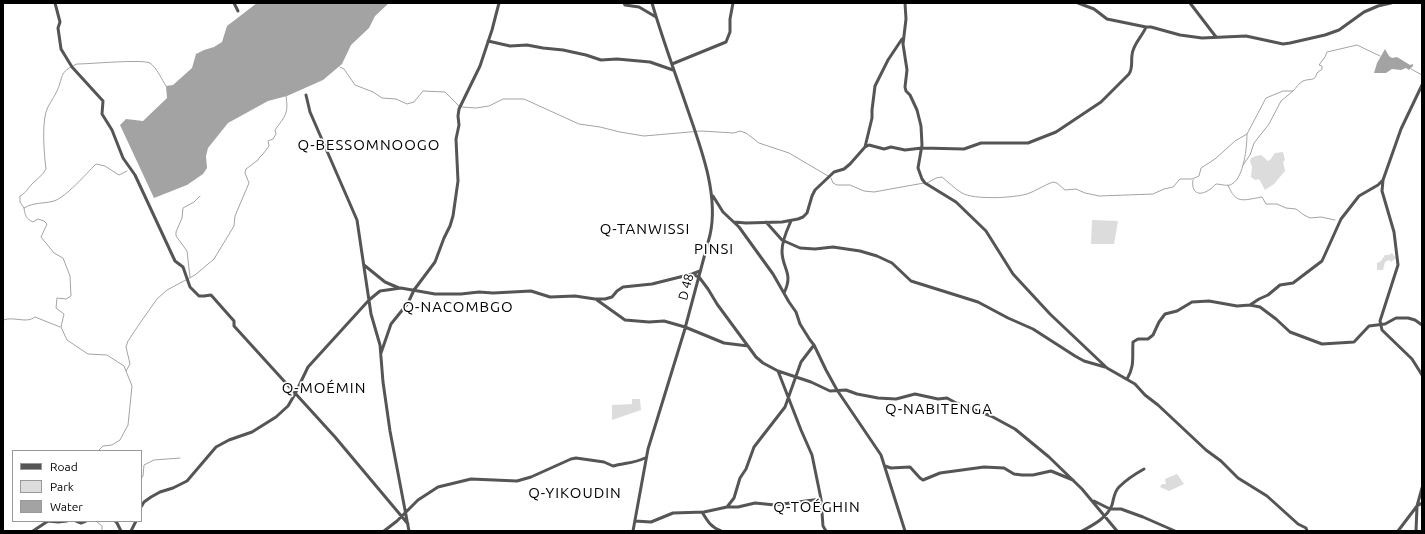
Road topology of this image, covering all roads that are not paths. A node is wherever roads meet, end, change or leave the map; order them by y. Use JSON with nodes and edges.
{"nodes":[{"id":1,"x":55,"y":3,"type":"edge"},
{"id":2,"x":234,"y":3,"type":"edge"},
{"id":3,"x":499,"y":3,"type":"edge"},
{"id":4,"x":624,"y":3,"type":"edge"},
{"id":5,"x":652,"y":3,"type":"edge"},
{"id":6,"x":733,"y":3,"type":"edge"},
{"id":7,"x":905,"y":3,"type":"edge"},
{"id":8,"x":1078,"y":3,"type":"edge"},
{"id":9,"x":1190,"y":3,"type":"edge"},
{"id":10,"x":1391,"y":3,"type":"edge"},
{"id":11,"x":238,"y":11,"type":"dead end"},
{"id":12,"x":656,"y":16,"type":"junction"},
{"id":13,"x":1146,"y":27,"type":"junction"},
{"id":14,"x":1216,"y":37,"type":"junction"},
{"id":15,"x":903,"y":38,"type":"junction"},
{"id":16,"x":488,"y":41,"type":"junction"},
{"id":17,"x":672,"y":64,"type":"junction"},
{"id":18,"x":674,"y":70,"type":"junction"},
{"id":19,"x":1422,"y":85,"type":"edge"},
{"id":20,"x":306,"y":95,"type":"dead end"},
{"id":21,"x":865,"y":147,"type":"junction"},
{"id":22,"x":922,"y":148,"type":"junction"},
{"id":23,"x":1383,"y":180,"type":"junction"},
{"id":24,"x":711,"y":194,"type":"junction"},
{"id":25,"x":791,"y":221,"type":"junction"},
{"id":26,"x":734,"y":222,"type":"junction"},
{"id":27,"x":766,"y":222,"type":"junction"},
{"id":28,"x":783,"y":241,"type":"junction"},
{"id":29,"x":364,"y":265,"type":"junction"},
{"id":30,"x":700,"y":271,"type":"junction"},
{"id":31,"x":692,"y":274,"type":"junction"},
{"id":32,"x":699,"y":277,"type":"junction"},
{"id":33,"x":401,"y":288,"type":"junction"},
{"id":34,"x":414,"y":290,"type":"junction"},
{"id":35,"x":784,"y":293,"type":"junction"},
{"id":36,"x":595,"y":299,"type":"junction"},
{"id":37,"x":369,"y":300,"type":"junction"},
{"id":38,"x":1250,"y":305,"type":"junction"},
{"id":39,"x":1380,"y":324,"type":"junction"},
{"id":40,"x":1422,"y":324,"type":"edge"},
{"id":41,"x":685,"y":327,"type":"junction"},
{"id":42,"x":814,"y":345,"type":"junction"},
{"id":43,"x":748,"y":346,"type":"junction"},
{"id":44,"x":381,"y":355,"type":"junction"},
{"id":45,"x":1107,"y":368,"type":"junction"},
{"id":46,"x":778,"y":371,"type":"junction"},
{"id":47,"x":1422,"y":375,"type":"edge"},
{"id":48,"x":795,"y":376,"type":"junction"},
{"id":49,"x":1127,"y":379,"type":"junction"},
{"id":50,"x":837,"y":390,"type":"junction"},
{"id":51,"x":295,"y":394,"type":"junction"},
{"id":52,"x":788,"y":398,"type":"junction"},
{"id":53,"x":645,"y":458,"type":"junction"},
{"id":54,"x":885,"y":466,"type":"junction"},
{"id":55,"x":1144,"y":469,"type":"dead end"},
{"id":56,"x":1075,"y":482,"type":"junction"},
{"id":57,"x":1422,"y":488,"type":"edge"},
{"id":58,"x":821,"y":499,"type":"junction"},
{"id":59,"x":1094,"y":501,"type":"junction"},
{"id":60,"x":1422,"y":503,"type":"edge"},
{"id":61,"x":142,"y":505,"type":"edge"},
{"id":62,"x":1417,"y":506,"type":"junction"},
{"id":63,"x":727,"y":508,"type":"junction"},
{"id":64,"x":1110,"y":509,"type":"junction"},
{"id":65,"x":406,"y":512,"type":"junction"},
{"id":66,"x":702,"y":512,"type":"junction"},
{"id":67,"x":1104,"y":515,"type":"junction"},
{"id":68,"x":402,"y":516,"type":"junction"},
{"id":69,"x":635,"y":520,"type":"junction"},
{"id":70,"x":46,"y":522,"type":"edge"},
{"id":71,"x":116,"y":522,"type":"edge"},
{"id":72,"x":136,"y":522,"type":"edge"},
{"id":73,"x":408,"y":524,"type":"junction"},
{"id":74,"x":33,"y":531,"type":"edge"},
{"id":75,"x":121,"y":531,"type":"edge"},
{"id":76,"x":131,"y":531,"type":"edge"},
{"id":77,"x":384,"y":531,"type":"edge"},
{"id":78,"x":409,"y":531,"type":"edge"},
{"id":79,"x":633,"y":531,"type":"edge"},
{"id":80,"x":722,"y":531,"type":"edge"},
{"id":81,"x":826,"y":531,"type":"edge"},
{"id":82,"x":905,"y":531,"type":"edge"},
{"id":83,"x":1082,"y":531,"type":"edge"},
{"id":84,"x":1117,"y":531,"type":"edge"},
{"id":85,"x":1174,"y":531,"type":"edge"},
{"id":86,"x":1307,"y":531,"type":"edge"},
{"id":87,"x":1398,"y":531,"type":"edge"},
{"id":88,"x":1416,"y":531,"type":"edge"}],
"edges":[{"from":1,"to":51,"type":"street"},
{"from":2,"to":11,"type":"street"},
{"from":3,"to":16,"type":"street"},
{"from":4,"to":12,"type":"street"},
{"from":5,"to":12,"type":"street","name":"D 48"},
{"from":6,"to":17,"type":"street"},
{"from":7,"to":15,"type":"street"},
{"from":8,"to":13,"type":"street"},
{"from":9,"to":14,"type":"street"},
{"from":10,"to":14,"type":"street"},
{"from":12,"to":17,"type":"street","name":"D 48"},
{"from":13,"to":14,"type":"street"},
{"from":13,"to":22,"type":"street"},
{"from":15,"to":21,"type":"street"},
{"from":15,"to":22,"type":"street"},
{"from":16,"to":18,"type":"street"},
{"from":16,"to":34,"type":"street"},
{"from":17,"to":18,"type":"street","name":"D 48"},
{"from":18,"to":24,"type":"street","name":"D 48"},
{"from":19,"to":23,"type":"street"},
{"from":20,"to":29,"type":"street"},
{"from":21,"to":22,"type":"street"},
{"from":21,"to":25,"type":"street"},
{"from":22,"to":45,"type":"street"},
{"from":23,"to":38,"type":"street"},
{"from":23,"to":39,"type":"street"},
{"from":24,"to":26,"type":"street"},
{"from":24,"to":30,"type":"street","name":"D 48"},
{"from":25,"to":27,"type":"street"},
{"from":25,"to":28,"type":"street"},
{"from":26,"to":27,"type":"street"},
{"from":26,"to":35,"type":"street"},
{"from":27,"to":28,"type":"street"},
{"from":28,"to":35,"type":"street"},
{"from":28,"to":45,"type":"street"},
{"from":29,"to":33,"type":"street"},
{"from":29,"to":37,"type":"street"},
{"from":30,"to":31,"type":"street"},
{"from":30,"to":32,"type":"street","name":"D 48"},
{"from":31,"to":32,"type":"street"},
{"from":31,"to":36,"type":"street"},
{"from":32,"to":41,"type":"street","name":"D 48"},
{"from":32,"to":43,"type":"street"},
{"from":33,"to":34,"type":"street"},
{"from":33,"to":37,"type":"street"},
{"from":34,"to":36,"type":"street"},
{"from":34,"to":44,"type":"street"},
{"from":35,"to":42,"type":"street"},
{"from":36,"to":41,"type":"street"},
{"from":37,"to":44,"type":"street"},
{"from":37,"to":51,"type":"street"},
{"from":38,"to":39,"type":"street"},
{"from":38,"to":49,"type":"street"},
{"from":39,"to":40,"type":"street"},
{"from":39,"to":47,"type":"street"},
{"from":41,"to":43,"type":"street"},
{"from":41,"to":53,"type":"street","name":"D 48"},
{"from":42,"to":48,"type":"street"},
{"from":42,"to":50,"type":"street"},
{"from":43,"to":46,"type":"street"},
{"from":44,"to":65,"type":"street"},
{"from":45,"to":49,"type":"street"},
{"from":46,"to":48,"type":"street"},
{"from":46,"to":52,"type":"street"},
{"from":48,"to":50,"type":"street"},
{"from":48,"to":52,"type":"street"},
{"from":49,"to":86,"type":"street"},
{"from":50,"to":54,"type":"street"},
{"from":50,"to":56,"type":"street"},
{"from":51,"to":61,"type":"street"},
{"from":51,"to":68,"type":"street"},
{"from":52,"to":58,"type":"street"},
{"from":52,"to":63,"type":"street"},
{"from":53,"to":65,"type":"street"},
{"from":53,"to":69,"type":"street","name":"D 48"},
{"from":54,"to":56,"type":"street"},
{"from":54,"to":82,"type":"street"},
{"from":55,"to":64,"type":"street"},
{"from":56,"to":59,"type":"street"},
{"from":57,"to":62,"type":"street"},
{"from":58,"to":63,"type":"street"},
{"from":58,"to":81,"type":"street"},
{"from":59,"to":64,"type":"street"},
{"from":59,"to":67,"type":"street"},
{"from":60,"to":62,"type":"street"},
{"from":62,"to":87,"type":"street"},
{"from":62,"to":88,"type":"street"},
{"from":63,"to":66,"type":"street"},
{"from":64,"to":67,"type":"street"},
{"from":64,"to":85,"type":"street"},
{"from":65,"to":68,"type":"street"},
{"from":65,"to":73,"type":"street"},
{"from":66,"to":69,"type":"street"},
{"from":66,"to":80,"type":"street"},
{"from":67,"to":83,"type":"street"},
{"from":67,"to":84,"type":"street"},
{"from":68,"to":73,"type":"street"},
{"from":68,"to":77,"type":"street"},
{"from":69,"to":79,"type":"street","name":"D 48"},
{"from":70,"to":74,"type":"street"},
{"from":71,"to":75,"type":"street"},
{"from":72,"to":76,"type":"street"},
{"from":73,"to":78,"type":"street"}]}
